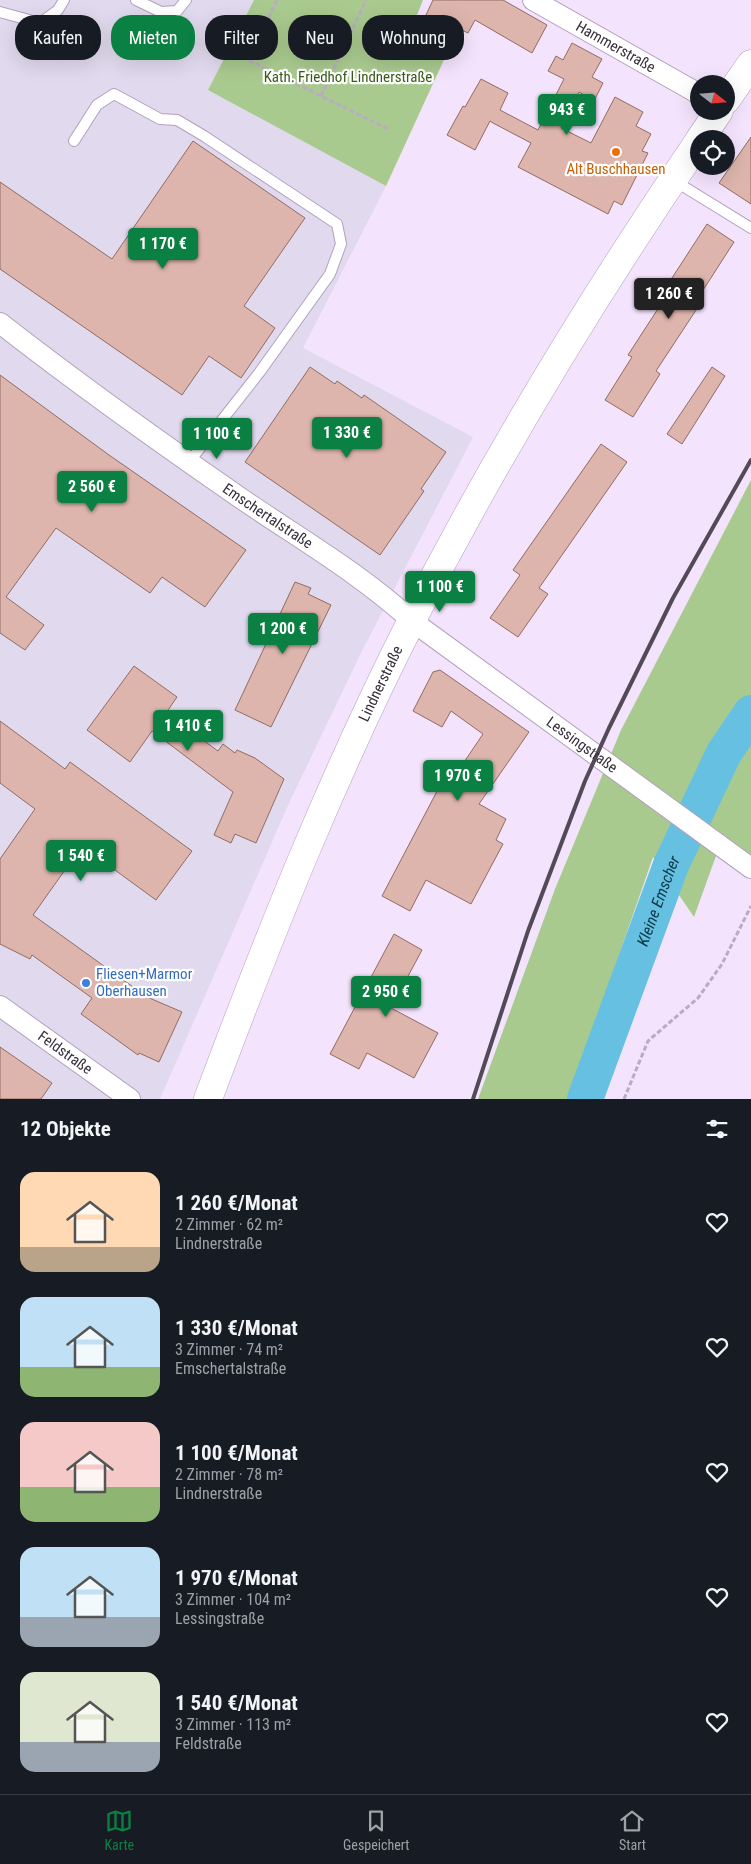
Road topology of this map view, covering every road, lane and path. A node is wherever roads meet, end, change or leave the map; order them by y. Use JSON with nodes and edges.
{"nodes":[{"id":1,"x":64,"y":0,"type":"edge"},
{"id":2,"x":136,"y":0,"type":"edge"},
{"id":3,"x":186,"y":0,"type":"edge"},
{"id":4,"x":277,"y":0,"type":"edge"},
{"id":5,"x":366,"y":0,"type":"edge"},
{"id":6,"x":533,"y":0,"type":"edge"},
{"id":7,"x":0,"y":12,"type":"edge"},
{"id":8,"x":751,"y":64,"type":"edge"},
{"id":9,"x":735,"y":87,"type":"edge"},
{"id":10,"x":690,"y":89,"type":"edge"},
{"id":11,"x":321,"y":96,"type":"junction"},
{"id":12,"x":388,"y":129,"type":"dead end"},
{"id":13,"x":74,"y":141,"type":"dead end"},
{"id":14,"x":690,"y":153,"type":"edge"},
{"id":15,"x":672,"y":180,"type":"junction"},
{"id":16,"x":751,"y":228,"type":"edge"},
{"id":17,"x":0,"y":323,"type":"edge"},
{"id":18,"x":189,"y":462,"type":"junction"},
{"id":19,"x":412,"y":621,"type":"junction"},
{"id":20,"x":751,"y":868,"type":"edge"},
{"id":21,"x":751,"y":906,"type":"edge"},
{"id":22,"x":0,"y":1006,"type":"edge"},
{"id":23,"x":130,"y":1099,"type":"edge"},
{"id":24,"x":208,"y":1099,"type":"edge"},
{"id":25,"x":624,"y":1099,"type":"edge"}],
"edges":[{"from":1,"to":7,"type":"lane"},
{"from":2,"to":3,"type":"lane"},
{"from":4,"to":11,"type":"path"},
{"from":5,"to":11,"type":"path"},
{"from":6,"to":10,"type":"street","name":"Hammerstraße"},
{"from":8,"to":9,"type":"street"},
{"from":11,"to":12,"type":"path"},
{"from":13,"to":18,"type":"lane"},
{"from":14,"to":15,"type":"street","name":"Lindnerstraße"},
{"from":15,"to":16,"type":"lane"},
{"from":15,"to":19,"type":"street","name":"Lindnerstraße"},
{"from":17,"to":18,"type":"street","name":"Emschertalstraße"},
{"from":18,"to":19,"type":"street","name":"Emschertalstraße"},
{"from":19,"to":20,"type":"street","name":"Lessingstraße"},
{"from":19,"to":24,"type":"street","name":"Lindnerstraße"},
{"from":21,"to":25,"type":"path"},
{"from":22,"to":23,"type":"street","name":"Feldstraße"}]}
